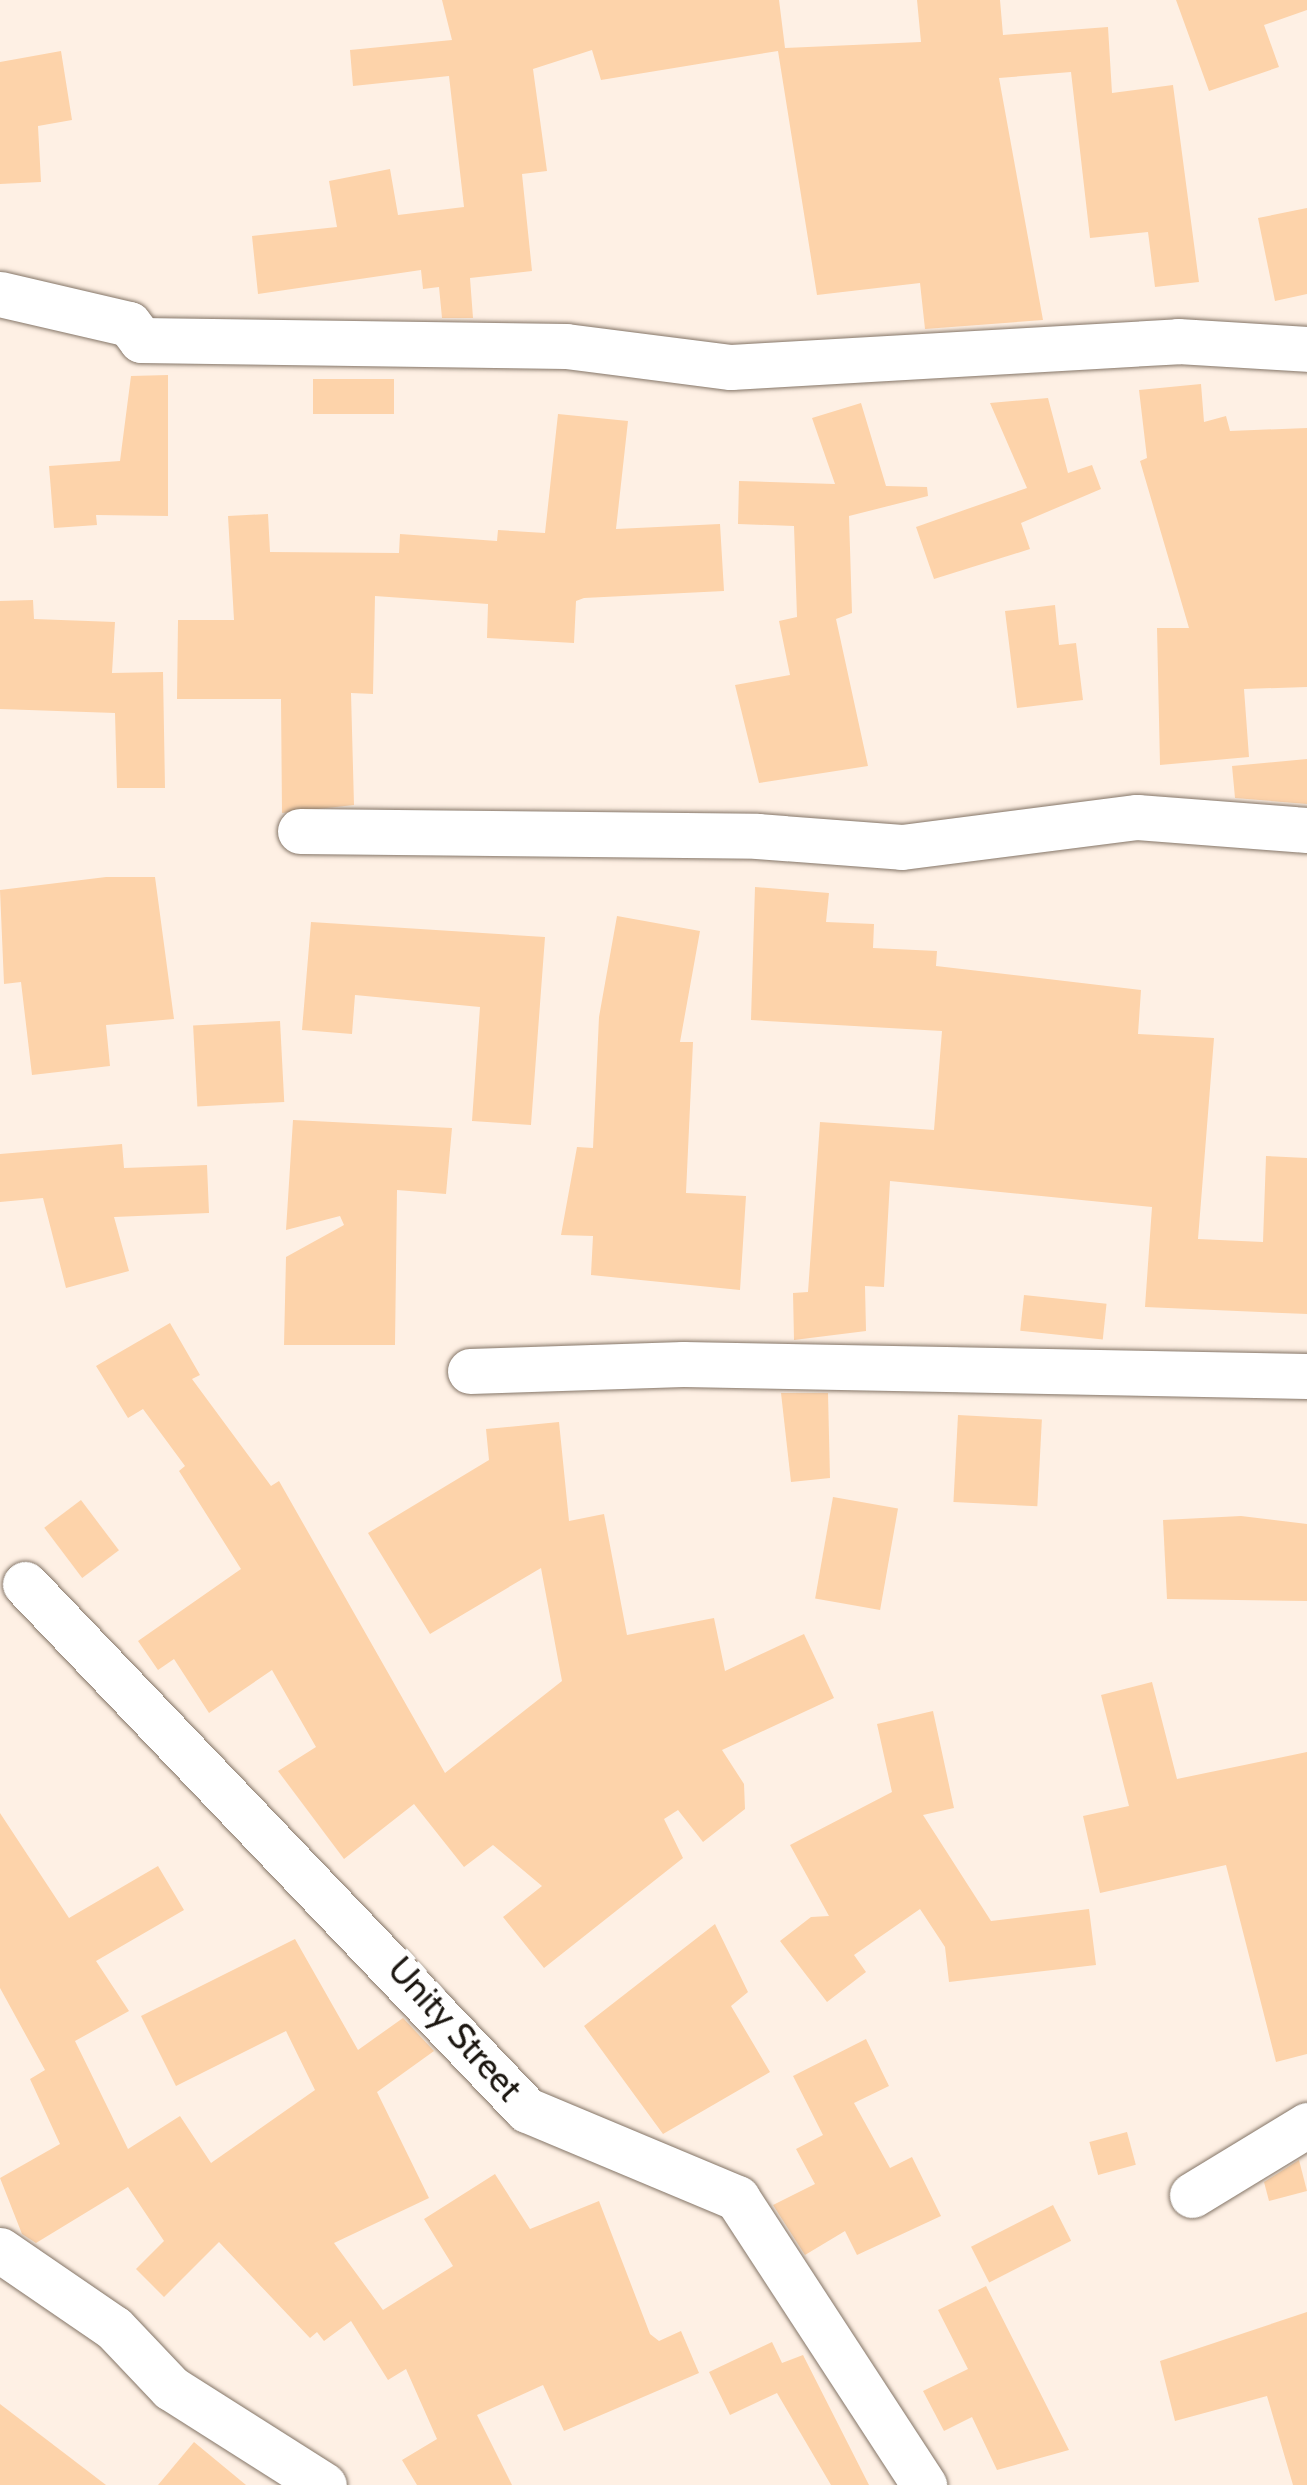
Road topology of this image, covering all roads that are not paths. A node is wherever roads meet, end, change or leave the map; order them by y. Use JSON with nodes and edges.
{"nodes":[{"id":1,"x":0,"y":294,"type":"edge"},
{"id":2,"x":1307,"y":349,"type":"edge"},
{"id":3,"x":1307,"y":830,"type":"edge"},
{"id":4,"x":300,"y":831,"type":"dead end"},
{"id":5,"x":470,"y":1371,"type":"dead end"},
{"id":6,"x":1307,"y":1376,"type":"edge"},
{"id":7,"x":26,"y":1584,"type":"dead end"},
{"id":8,"x":1307,"y":2125,"type":"edge"},
{"id":9,"x":1192,"y":2195,"type":"dead end"},
{"id":10,"x":0,"y":2250,"type":"edge"},
{"id":11,"x":324,"y":2485,"type":"edge"},
{"id":12,"x":924,"y":2485,"type":"edge"}],
"edges":[{"from":1,"to":2,"type":"street"},
{"from":3,"to":4,"type":"street"},
{"from":5,"to":6,"type":"street"},
{"from":7,"to":12,"type":"street","name":"Unity Street"},
{"from":8,"to":9,"type":"street"},
{"from":10,"to":11,"type":"street"}]}
